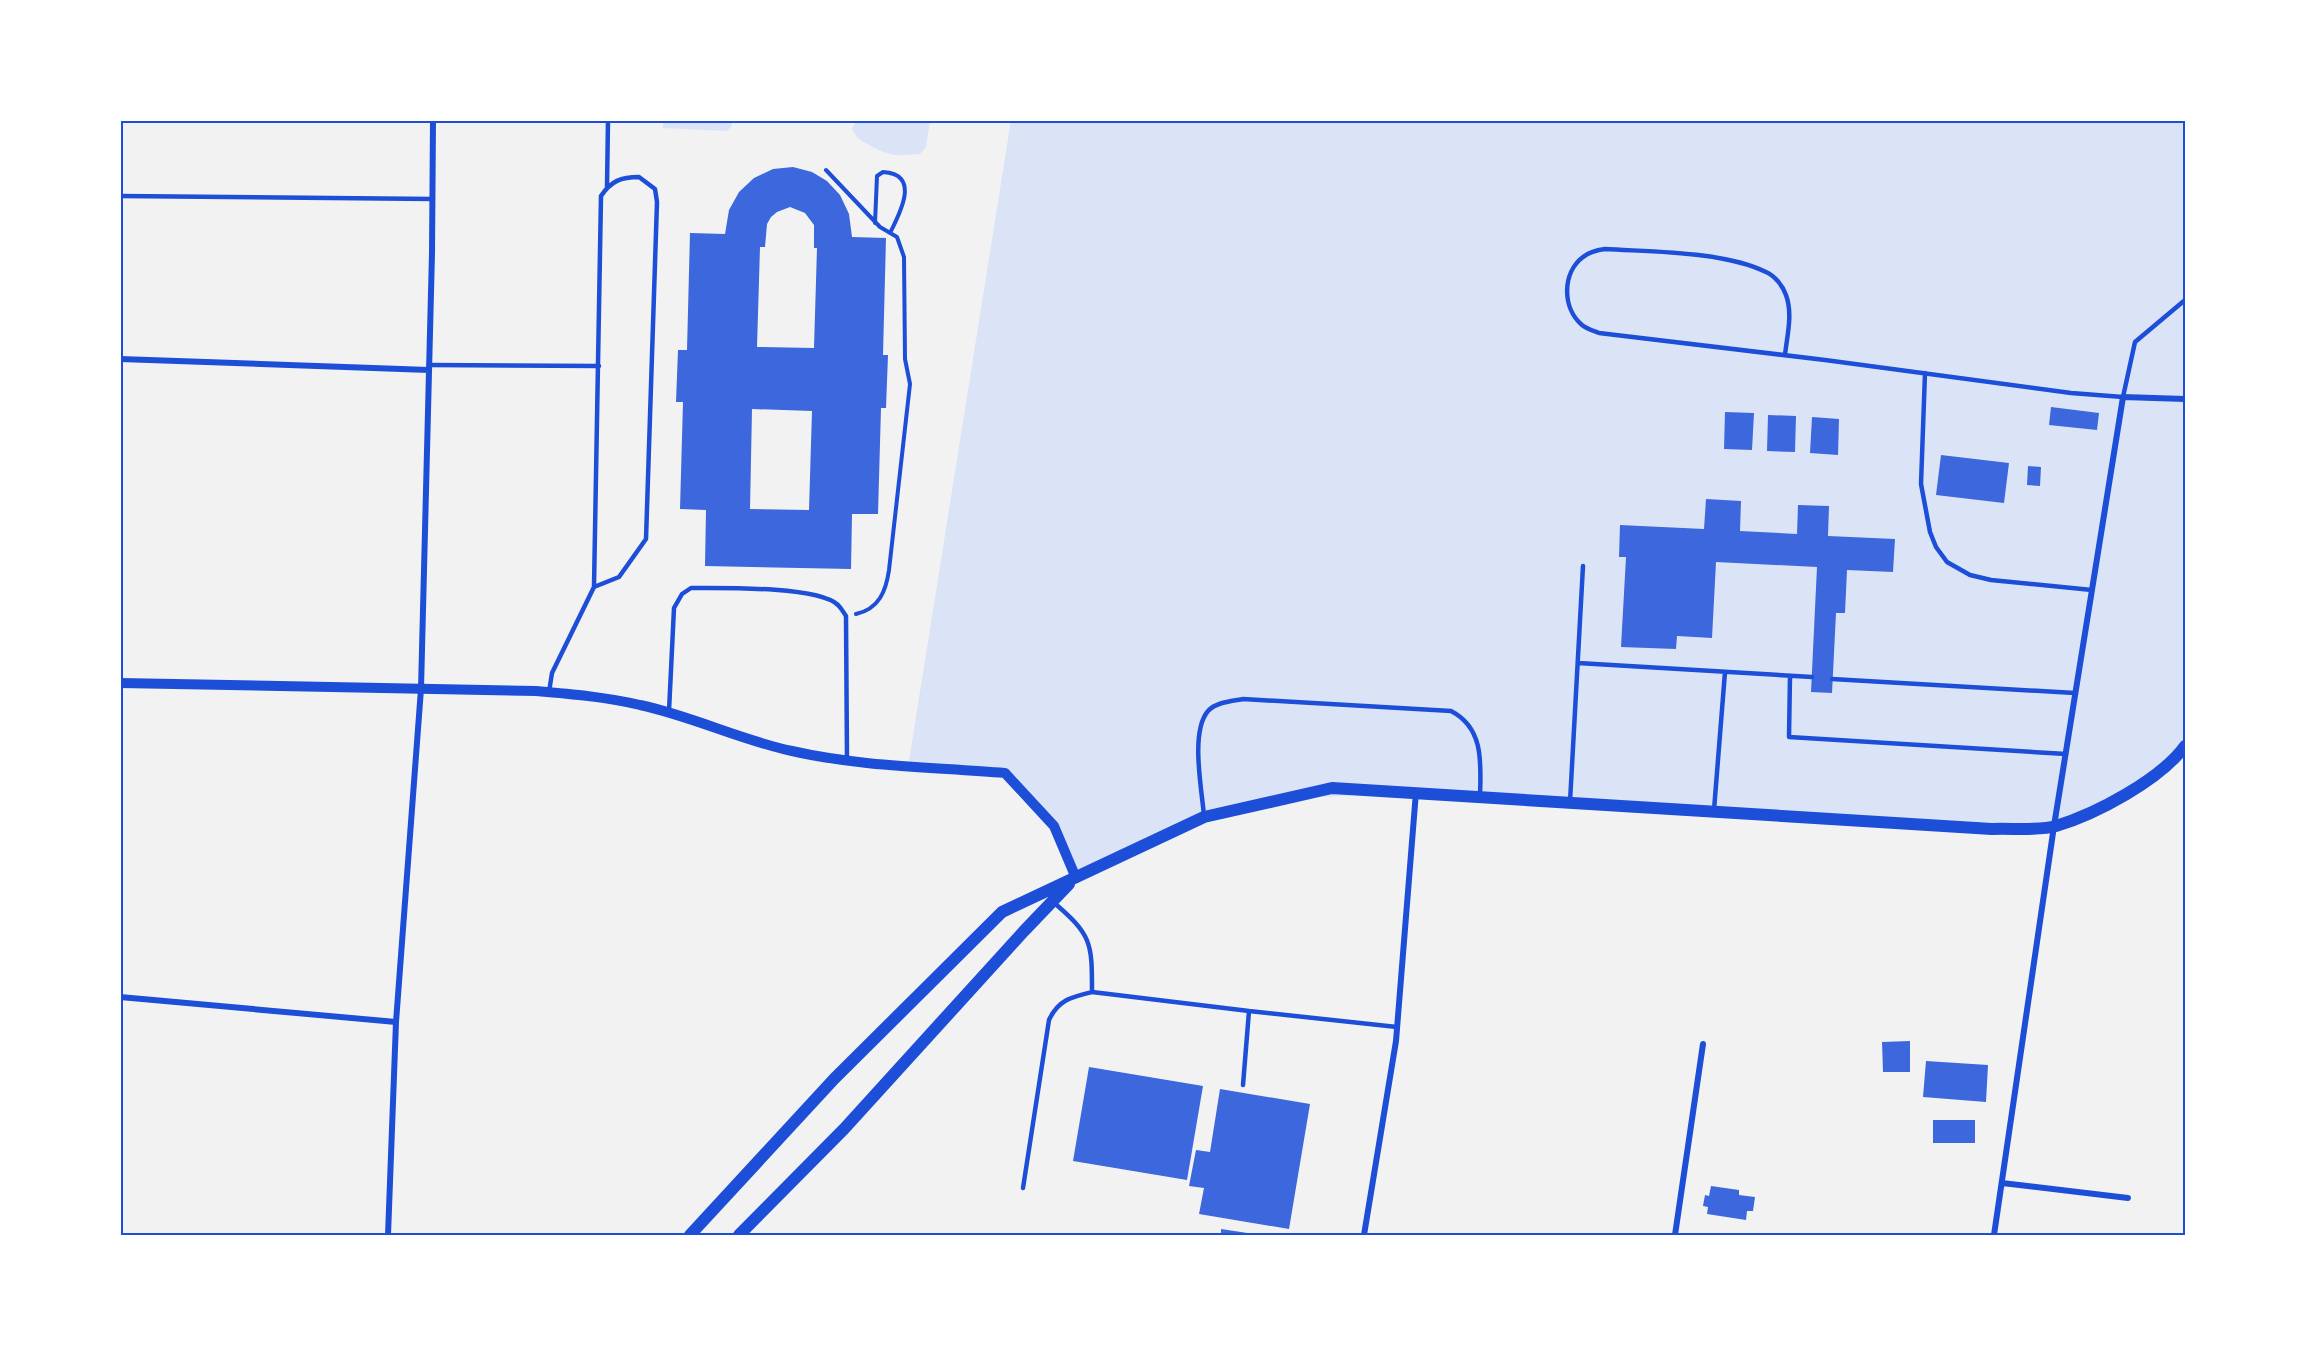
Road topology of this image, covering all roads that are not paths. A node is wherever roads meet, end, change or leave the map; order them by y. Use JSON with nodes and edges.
{"nodes":[{"id":1,"x":433,"y":120,"type":"edge"},
{"id":2,"x":608,"y":120,"type":"edge"},
{"id":3,"x":607,"y":187,"type":"junction"},
{"id":4,"x":120,"y":196,"type":"edge"},
{"id":5,"x":433,"y":199,"type":"junction"},
{"id":6,"x":2185,"y":300,"type":"edge"},
{"id":7,"x":1785,"y":355,"type":"junction"},
{"id":8,"x":120,"y":359,"type":"edge"},
{"id":9,"x":599,"y":366,"type":"junction"},
{"id":10,"x":429,"y":367,"type":"junction"},
{"id":11,"x":1925,"y":374,"type":"junction"},
{"id":12,"x":2123,"y":397,"type":"junction"},
{"id":13,"x":2185,"y":399,"type":"edge"},
{"id":14,"x":1583,"y":566,"type":"dead end"},
{"id":15,"x":594,"y":587,"type":"junction"},
{"id":16,"x":2092,"y":590,"type":"junction"},
{"id":17,"x":1578,"y":663,"type":"junction"},
{"id":18,"x":1725,"y":672,"type":"junction"},
{"id":19,"x":1790,"y":676,"type":"junction"},
{"id":20,"x":1812,"y":677,"type":"dead end"},
{"id":21,"x":1832,"y":679,"type":"dead end"},
{"id":22,"x":120,"y":683,"type":"edge"},
{"id":23,"x":422,"y":689,"type":"junction"},
{"id":24,"x":549,"y":692,"type":"junction"},
{"id":25,"x":2075,"y":693,"type":"junction"},
{"id":26,"x":669,"y":712,"type":"junction"},
{"id":27,"x":2185,"y":746,"type":"edge"},
{"id":28,"x":2066,"y":754,"type":"junction"},
{"id":29,"x":847,"y":761,"type":"junction"},
{"id":30,"x":1416,"y":792,"type":"junction"},
{"id":31,"x":1480,"y":796,"type":"junction"},
{"id":32,"x":1570,"y":802,"type":"junction"},
{"id":33,"x":1714,"y":812,"type":"junction"},
{"id":34,"x":1204,"y":816,"type":"junction"},
{"id":35,"x":2054,"y":826,"type":"junction"},
{"id":36,"x":1076,"y":878,"type":"junction"},
{"id":37,"x":1052,"y":901,"type":"junction"},
{"id":38,"x":1092,"y":992,"type":"junction"},
{"id":39,"x":120,"y":997,"type":"edge"},
{"id":40,"x":1249,"y":1011,"type":"junction"},
{"id":41,"x":396,"y":1022,"type":"junction"},
{"id":42,"x":1398,"y":1027,"type":"junction"},
{"id":43,"x":1703,"y":1044,"type":"dead end"},
{"id":44,"x":1243,"y":1085,"type":"dead end"},
{"id":45,"x":2002,"y":1183,"type":"junction"},
{"id":46,"x":1023,"y":1188,"type":"dead end"},
{"id":47,"x":2128,"y":1198,"type":"dead end"},
{"id":48,"x":388,"y":1235,"type":"edge"},
{"id":49,"x":690,"y":1235,"type":"edge"},
{"id":50,"x":739,"y":1235,"type":"edge"},
{"id":51,"x":1364,"y":1235,"type":"edge"},
{"id":52,"x":1676,"y":1235,"type":"edge"},
{"id":53,"x":1994,"y":1235,"type":"edge"}],
"edges":[{"from":1,"to":5,"type":"street"},
{"from":2,"to":3,"type":"lane"},
{"from":3,"to":9,"type":"lane"},
{"from":3,"to":15,"type":"lane"},
{"from":4,"to":5,"type":"lane"},
{"from":5,"to":10,"type":"street"},
{"from":6,"to":12,"type":"lane"},
{"from":7,"to":7,"type":"lane"},
{"from":7,"to":11,"type":"lane"},
{"from":8,"to":10,"type":"street"},
{"from":9,"to":10,"type":"lane"},
{"from":9,"to":15,"type":"lane"},
{"from":10,"to":23,"type":"street"},
{"from":11,"to":12,"type":"lane"},
{"from":11,"to":16,"type":"lane"},
{"from":12,"to":13,"type":"street"},
{"from":12,"to":16,"type":"street"},
{"from":14,"to":17,"type":"lane"},
{"from":15,"to":24,"type":"lane"},
{"from":16,"to":25,"type":"street"},
{"from":17,"to":18,"type":"lane"},
{"from":17,"to":32,"type":"lane"},
{"from":18,"to":19,"type":"lane"},
{"from":18,"to":33,"type":"lane"},
{"from":19,"to":20,"type":"lane"},
{"from":19,"to":28,"type":"lane"},
{"from":21,"to":25,"type":"lane"},
{"from":22,"to":23,"type":"street"},
{"from":23,"to":24,"type":"street"},
{"from":23,"to":41,"type":"street"},
{"from":24,"to":26,"type":"street"},
{"from":25,"to":28,"type":"street"},
{"from":26,"to":29,"type":"street"},
{"from":26,"to":29,"type":"lane"},
{"from":27,"to":35,"type":"main road"},
{"from":28,"to":35,"type":"street"},
{"from":29,"to":36,"type":"street"},
{"from":30,"to":31,"type":"main road"},
{"from":30,"to":34,"type":"main road"},
{"from":30,"to":42,"type":"street"},
{"from":31,"to":32,"type":"main road"},
{"from":31,"to":34,"type":"lane"},
{"from":32,"to":33,"type":"main road"},
{"from":33,"to":35,"type":"main road"},
{"from":34,"to":36,"type":"main road"},
{"from":35,"to":45,"type":"street"},
{"from":36,"to":37,"type":"main road"},
{"from":36,"to":49,"type":"main road"},
{"from":37,"to":38,"type":"lane"},
{"from":37,"to":50,"type":"main road"},
{"from":38,"to":40,"type":"lane"},
{"from":38,"to":46,"type":"lane"},
{"from":39,"to":41,"type":"street"},
{"from":40,"to":42,"type":"lane"},
{"from":40,"to":44,"type":"lane"},
{"from":41,"to":48,"type":"street"},
{"from":42,"to":51,"type":"street"},
{"from":43,"to":52,"type":"street"},
{"from":45,"to":47,"type":"street"},
{"from":45,"to":53,"type":"street"}]}
